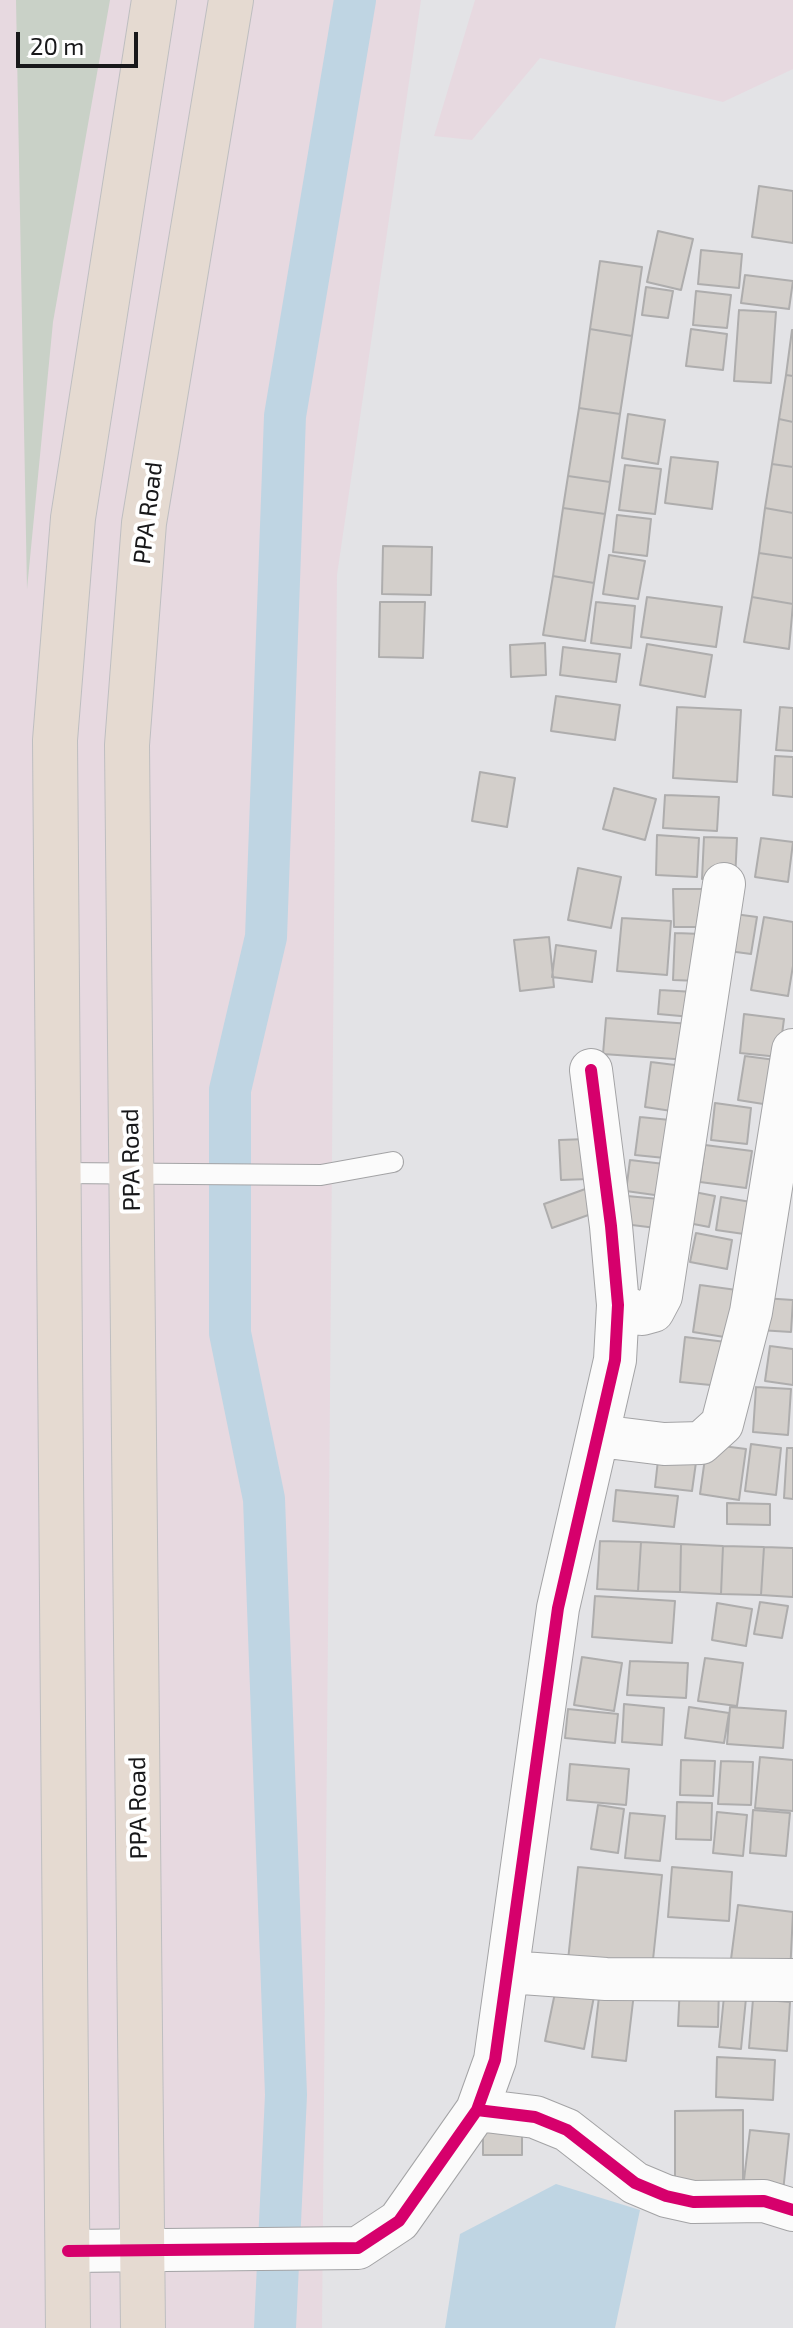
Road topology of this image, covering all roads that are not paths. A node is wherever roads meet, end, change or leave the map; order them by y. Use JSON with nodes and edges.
{"nodes":[{"id":1,"x":154,"y":0,"type":"edge"},
{"id":2,"x":231,"y":0,"type":"edge"},
{"id":3,"x":724,"y":884,"type":"dead end"},
{"id":4,"x":793,"y":1050,"type":"edge"},
{"id":5,"x":591,"y":1070,"type":"dead end"},
{"id":6,"x":393,"y":1162,"type":"dead end"},
{"id":7,"x":131,"y":1172,"type":"junction"},
{"id":8,"x":58,"y":1173,"type":"junction"},
{"id":9,"x":618,"y":1305,"type":"junction"},
{"id":10,"x":599,"y":1436,"type":"junction"},
{"id":11,"x":508,"y":1972,"type":"junction"},
{"id":12,"x":793,"y":1980,"type":"edge"},
{"id":13,"x":477,"y":2110,"type":"junction"},
{"id":14,"x":793,"y":2210,"type":"edge"},
{"id":15,"x":142,"y":2249,"type":"junction"},
{"id":16,"x":68,"y":2251,"type":"junction"},
{"id":17,"x":68,"y":2328,"type":"edge"},
{"id":18,"x":143,"y":2328,"type":"edge"}],
"edges":[{"from":1,"to":8,"type":"highway"},
{"from":2,"to":7,"type":"highway","name":"PPA Road"},
{"from":3,"to":9,"type":"street"},
{"from":4,"to":10,"type":"street"},
{"from":5,"to":9,"type":"street"},
{"from":6,"to":7,"type":"lane"},
{"from":7,"to":8,"type":"lane"},
{"from":7,"to":15,"type":"highway","name":"PPA Road"},
{"from":8,"to":16,"type":"highway"},
{"from":9,"to":10,"type":"street"},
{"from":10,"to":11,"type":"street"},
{"from":11,"to":12,"type":"street"},
{"from":11,"to":13,"type":"street"},
{"from":13,"to":14,"type":"street"},
{"from":13,"to":15,"type":"street"},
{"from":15,"to":16,"type":"street"},
{"from":15,"to":18,"type":"highway","name":"PPA Road"},
{"from":16,"to":17,"type":"highway"}]}
